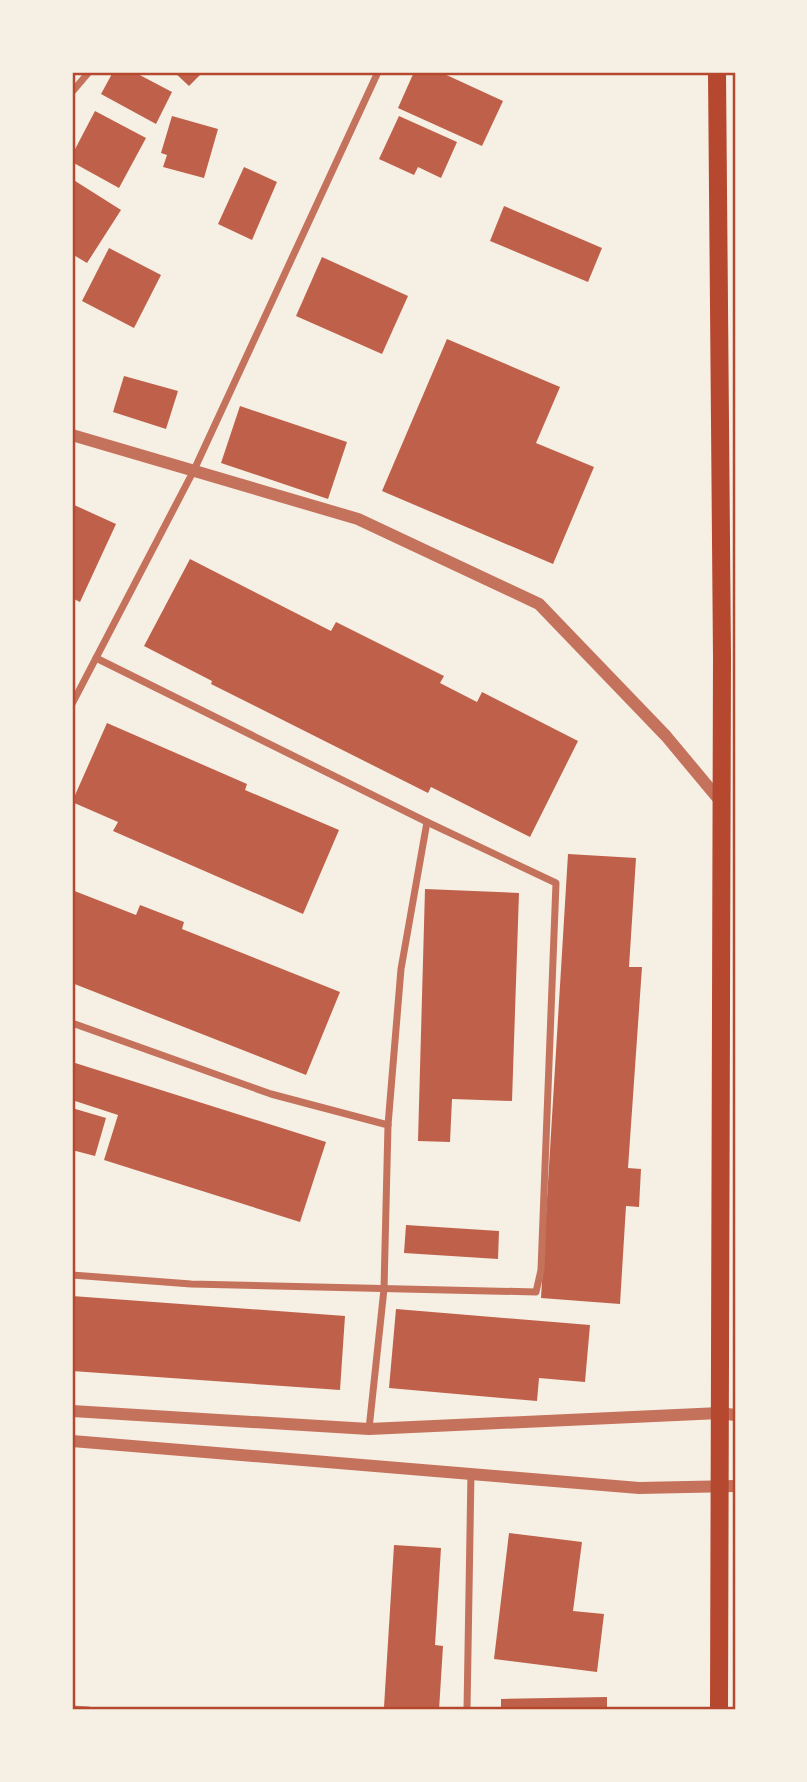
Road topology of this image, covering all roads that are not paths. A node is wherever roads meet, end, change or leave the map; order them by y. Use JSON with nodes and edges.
{"nodes":[{"id":1,"x":89,"y":72,"type":"edge"},
{"id":2,"x":377,"y":72,"type":"edge"},
{"id":3,"x":717,"y":72,"type":"edge"},
{"id":4,"x":72,"y":92,"type":"edge"},
{"id":5,"x":72,"y":435,"type":"edge"},
{"id":6,"x":194,"y":470,"type":"junction"},
{"id":7,"x":96,"y":658,"type":"junction"},
{"id":8,"x":72,"y":704,"type":"edge"},
{"id":9,"x":721,"y":802,"type":"junction"},
{"id":10,"x":427,"y":822,"type":"junction"},
{"id":11,"x":72,"y":1023,"type":"edge"},
{"id":12,"x":388,"y":1125,"type":"junction"},
{"id":13,"x":72,"y":1275,"type":"edge"},
{"id":14,"x":384,"y":1289,"type":"junction"},
{"id":15,"x":72,"y":1410,"type":"edge"},
{"id":16,"x":727,"y":1414,"type":"edge"},
{"id":17,"x":369,"y":1429,"type":"junction"},
{"id":18,"x":72,"y":1441,"type":"edge"},
{"id":19,"x":471,"y":1474,"type":"junction"},
{"id":20,"x":727,"y":1486,"type":"edge"},
{"id":21,"x":72,"y":1709,"type":"edge"},
{"id":22,"x":88,"y":1710,"type":"edge"},
{"id":23,"x":467,"y":1710,"type":"edge"},
{"id":24,"x":719,"y":1710,"type":"edge"}],
"edges":[{"from":1,"to":4,"type":"street"},
{"from":2,"to":6,"type":"street"},
{"from":3,"to":9,"type":"main road"},
{"from":5,"to":6,"type":"street"},
{"from":6,"to":7,"type":"street"},
{"from":6,"to":9,"type":"street"},
{"from":7,"to":8,"type":"street"},
{"from":7,"to":10,"type":"street"},
{"from":9,"to":16,"type":"main road"},
{"from":10,"to":12,"type":"street"},
{"from":10,"to":14,"type":"street"},
{"from":11,"to":12,"type":"street"},
{"from":12,"to":14,"type":"street"},
{"from":13,"to":14,"type":"street"},
{"from":14,"to":17,"type":"street"},
{"from":15,"to":17,"type":"street"},
{"from":16,"to":17,"type":"street"},
{"from":16,"to":20,"type":"main road"},
{"from":18,"to":19,"type":"street"},
{"from":19,"to":20,"type":"street"},
{"from":19,"to":23,"type":"street"},
{"from":20,"to":24,"type":"main road"},
{"from":21,"to":22,"type":"street"}]}
